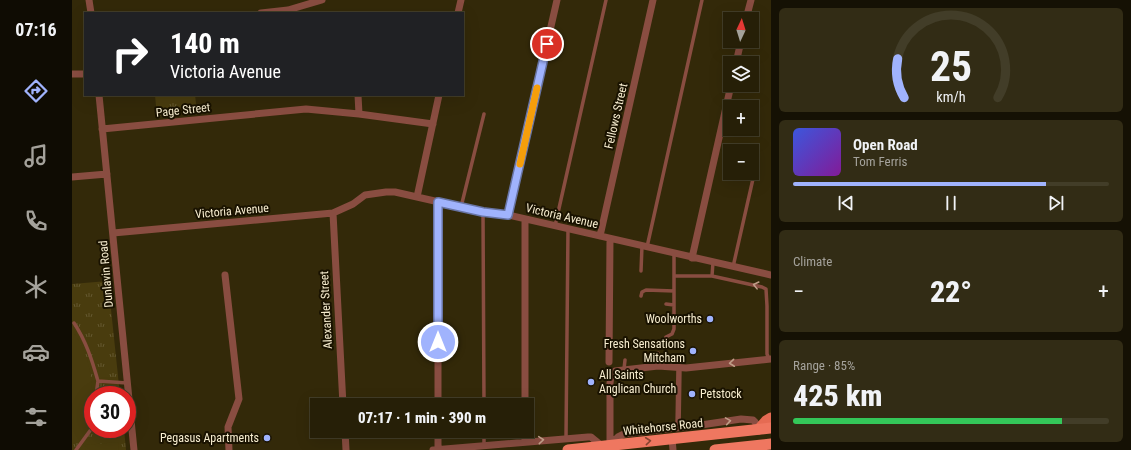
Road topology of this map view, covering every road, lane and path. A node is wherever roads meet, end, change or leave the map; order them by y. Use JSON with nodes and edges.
{"nodes":[{"id":1,"x":89,"y":0,"type":"edge"},
{"id":2,"x":322,"y":0,"type":"edge"},
{"id":3,"x":461,"y":0,"type":"edge"},
{"id":4,"x":557,"y":0,"type":"edge"},
{"id":5,"x":606,"y":0,"type":"edge"},
{"id":6,"x":653,"y":0,"type":"edge"},
{"id":7,"x":702,"y":0,"type":"edge"},
{"id":8,"x":751,"y":0,"type":"edge"},
{"id":9,"x":91,"y":12,"type":"edge"},
{"id":10,"x":270,"y":12,"type":"edge"},
{"id":11,"x":458,"y":12,"type":"edge"},
{"id":12,"x":748,"y":12,"type":"edge"},
{"id":13,"x":72,"y":74,"type":"edge"},
{"id":14,"x":84,"y":74,"type":"edge"},
{"id":15,"x":729,"y":92,"type":"edge"},
{"id":16,"x":99,"y":96,"type":"edge"},
{"id":17,"x":358,"y":96,"type":"edge"},
{"id":18,"x":439,"y":96,"type":"edge"},
{"id":19,"x":359,"y":114,"type":"junction"},
{"id":20,"x":484,"y":114,"type":"dead end"},
{"id":21,"x":433,"y":124,"type":"junction"},
{"id":22,"x":102,"y":129,"type":"junction"},
{"id":23,"x":107,"y":174,"type":"junction"},
{"id":24,"x":72,"y":177,"type":"edge"},
{"id":25,"x":753,"y":180,"type":"edge"},
{"id":26,"x":417,"y":197,"type":"junction"},
{"id":27,"x":438,"y":202,"type":"junction"},
{"id":28,"x":461,"y":207,"type":"junction"},
{"id":29,"x":483,"y":212,"type":"junction"},
{"id":30,"x":333,"y":213,"type":"junction"},
{"id":31,"x":508,"y":215,"type":"junction"},
{"id":32,"x":525,"y":220,"type":"junction"},
{"id":33,"x":555,"y":226,"type":"junction"},
{"id":34,"x":568,"y":229,"type":"junction"},
{"id":35,"x":113,"y":233,"type":"junction"},
{"id":36,"x":600,"y":236,"type":"junction"},
{"id":37,"x":610,"y":239,"type":"junction"},
{"id":38,"x":644,"y":247,"type":"junction"},
{"id":39,"x":674,"y":254,"type":"junction"},
{"id":40,"x":692,"y":258,"type":"junction"},
{"id":41,"x":713,"y":262,"type":"junction"},
{"id":42,"x":733,"y":267,"type":"junction"},
{"id":43,"x":641,"y":271,"type":"dead end"},
{"id":44,"x":225,"y":275,"type":"dead end"},
{"id":45,"x":674,"y":276,"type":"junction"},
{"id":46,"x":712,"y":276,"type":"junction"},
{"id":47,"x":771,"y":276,"type":"edge"},
{"id":48,"x":674,"y":291,"type":"junction"},
{"id":49,"x":641,"y":296,"type":"dead end"},
{"id":50,"x":666,"y":304,"type":"dead end"},
{"id":51,"x":674,"y":305,"type":"junction"},
{"id":52,"x":74,"y":323,"type":"dead end"},
{"id":53,"x":666,"y":337,"type":"dead end"},
{"id":54,"x":658,"y":353,"type":"dead end"},
{"id":55,"x":770,"y":359,"type":"edge"},
{"id":56,"x":625,"y":360,"type":"dead end"},
{"id":57,"x":609,"y":362,"type":"dead end"},
{"id":58,"x":658,"y":366,"type":"junction"},
{"id":59,"x":679,"y":368,"type":"junction"},
{"id":60,"x":624,"y":369,"type":"junction"},
{"id":61,"x":98,"y":381,"type":"junction"},
{"id":62,"x":127,"y":382,"type":"junction"},
{"id":63,"x":97,"y":386,"type":"edge"},
{"id":64,"x":343,"y":398,"type":"edge"},
{"id":65,"x":438,"y":398,"type":"edge"},
{"id":66,"x":484,"y":398,"type":"edge"},
{"id":67,"x":525,"y":398,"type":"edge"},
{"id":68,"x":771,"y":418,"type":"edge"},
{"id":69,"x":701,"y":425,"type":"junction"},
{"id":70,"x":678,"y":428,"type":"junction"},
{"id":71,"x":771,"y":428,"type":"edge"},
{"id":72,"x":759,"y":429,"type":"junction"},
{"id":73,"x":718,"y":434,"type":"junction"},
{"id":74,"x":85,"y":438,"type":"edge"},
{"id":75,"x":345,"y":438,"type":"edge"},
{"id":76,"x":437,"y":438,"type":"edge"},
{"id":77,"x":484,"y":438,"type":"edge"},
{"id":78,"x":566,"y":438,"type":"junction"},
{"id":79,"x":672,"y":438,"type":"junction"},
{"id":80,"x":525,"y":441,"type":"joint"},
{"id":81,"x":771,"y":444,"type":"edge"},
{"id":82,"x":484,"y":446,"type":"junction"},
{"id":83,"x":606,"y":446,"type":"junction"},
{"id":84,"x":76,"y":450,"type":"edge"},
{"id":85,"x":134,"y":450,"type":"edge"},
{"id":86,"x":229,"y":450,"type":"edge"},
{"id":87,"x":346,"y":450,"type":"edge"},
{"id":88,"x":436,"y":450,"type":"edge"},
{"id":89,"x":568,"y":450,"type":"edge"},
{"id":90,"x":673,"y":450,"type":"edge"},
{"id":91,"x":715,"y":450,"type":"edge"}],
"edges":[{"from":1,"to":9,"type":"street"},
{"from":2,"to":10,"type":"street"},
{"from":3,"to":11,"type":"street"},
{"from":4,"to":31,"type":"street"},
{"from":5,"to":33,"type":"lane"},
{"from":6,"to":36,"type":"street","name":"Fellows Street"},
{"from":7,"to":38,"type":"lane"},
{"from":8,"to":12,"type":"street"},
{"from":13,"to":14,"type":"street"},
{"from":15,"to":40,"type":"street"},
{"from":16,"to":22,"type":"street","name":"Dunlavin Road"},
{"from":17,"to":19,"type":"street"},
{"from":18,"to":21,"type":"street"},
{"from":19,"to":21,"type":"street","name":"Page Street"},
{"from":19,"to":22,"type":"street","name":"Page Street"},
{"from":20,"to":28,"type":"lane"},
{"from":21,"to":26,"type":"street"},
{"from":22,"to":23,"type":"street","name":"Dunlavin Road"},
{"from":23,"to":24,"type":"street"},
{"from":23,"to":35,"type":"street","name":"Dunlavin Road"},
{"from":25,"to":42,"type":"lane"},
{"from":26,"to":27,"type":"street","name":"Victoria Avenue"},
{"from":26,"to":30,"type":"street","name":"Victoria Avenue"},
{"from":27,"to":28,"type":"street","name":"Victoria Avenue"},
{"from":27,"to":65,"type":"street"},
{"from":28,"to":29,"type":"street","name":"Victoria Avenue"},
{"from":29,"to":31,"type":"street","name":"Victoria Avenue"},
{"from":29,"to":66,"type":"lane"},
{"from":30,"to":35,"type":"street","name":"Victoria Avenue"},
{"from":30,"to":64,"type":"street","name":"Alexander Street"},
{"from":31,"to":32,"type":"street","name":"Victoria Avenue"},
{"from":32,"to":33,"type":"street","name":"Victoria Avenue"},
{"from":32,"to":67,"type":"street"},
{"from":33,"to":34,"type":"street","name":"Victoria Avenue"},
{"from":34,"to":36,"type":"street","name":"Victoria Avenue"},
{"from":34,"to":78,"type":"lane"},
{"from":35,"to":62,"type":"street","name":"Dunlavin Road"},
{"from":36,"to":37,"type":"street","name":"Victoria Avenue"},
{"from":37,"to":38,"type":"street","name":"Victoria Avenue"},
{"from":37,"to":57,"type":"street"},
{"from":38,"to":39,"type":"street","name":"Victoria Avenue"},
{"from":38,"to":43,"type":"lane"},
{"from":39,"to":40,"type":"street","name":"Victoria Avenue"},
{"from":39,"to":45,"type":"lane"},
{"from":40,"to":41,"type":"street","name":"Victoria Avenue"},
{"from":41,"to":42,"type":"street","name":"Victoria Avenue"},
{"from":41,"to":46,"type":"lane"},
{"from":42,"to":47,"type":"street","name":"Victoria Avenue"},
{"from":44,"to":86,"type":"street"},
{"from":45,"to":46,"type":"lane"},
{"from":45,"to":48,"type":"lane"},
{"from":55,"to":46,"type":"lane","one_way":true},
{"from":48,"to":49,"type":"lane"},
{"from":48,"to":51,"type":"lane"},
{"from":50,"to":51,"type":"lane"},
{"from":51,"to":53,"type":"lane"},
{"from":52,"to":61,"type":"lane"},
{"from":54,"to":58,"type":"lane"},
{"from":55,"to":59,"type":"street","one_way":true},
{"from":56,"to":60,"type":"lane"},
{"from":58,"to":59,"type":"street"},
{"from":58,"to":60,"type":"street"},
{"from":59,"to":70,"type":"street"},
{"from":60,"to":83,"type":"street"},
{"from":61,"to":62,"type":"lane"},
{"from":61,"to":63,"type":"lane"},
{"from":62,"to":85,"type":"street","name":"Dunlavin Road"},
{"from":68,"to":72,"type":"main road"},
{"from":69,"to":70,"type":"street","name":"Whitehorse Road"},
{"from":69,"to":72,"type":"street","name":"Whitehorse Road","one_way":true},
{"from":69,"to":73,"type":"street","name":"Whitehorse Road"},
{"from":70,"to":83,"type":"street","name":"Whitehorse Road"},
{"from":71,"to":72,"type":"highway","name":"Whitehorse Road"},
{"from":72,"to":73,"type":"highway","name":"Whitehorse Road"},
{"from":73,"to":79,"type":"highway","name":"Whitehorse Road"},
{"from":74,"to":84,"type":"lane"},
{"from":75,"to":87,"type":"street"},
{"from":76,"to":88,"type":"street"},
{"from":77,"to":82,"type":"lane"},
{"from":80,"to":78,"type":"street","one_way":true},
{"from":78,"to":83,"type":"street"},
{"from":83,"to":79,"type":"highway","name":"Whitehorse Road","one_way":true},
{"from":79,"to":90,"type":"street"},
{"from":80,"to":82,"type":"street"},
{"from":81,"to":91,"type":"highway"},
{"from":82,"to":88,"type":"street"},
{"from":83,"to":89,"type":"highway","name":"Whitehorse Road"}]}
